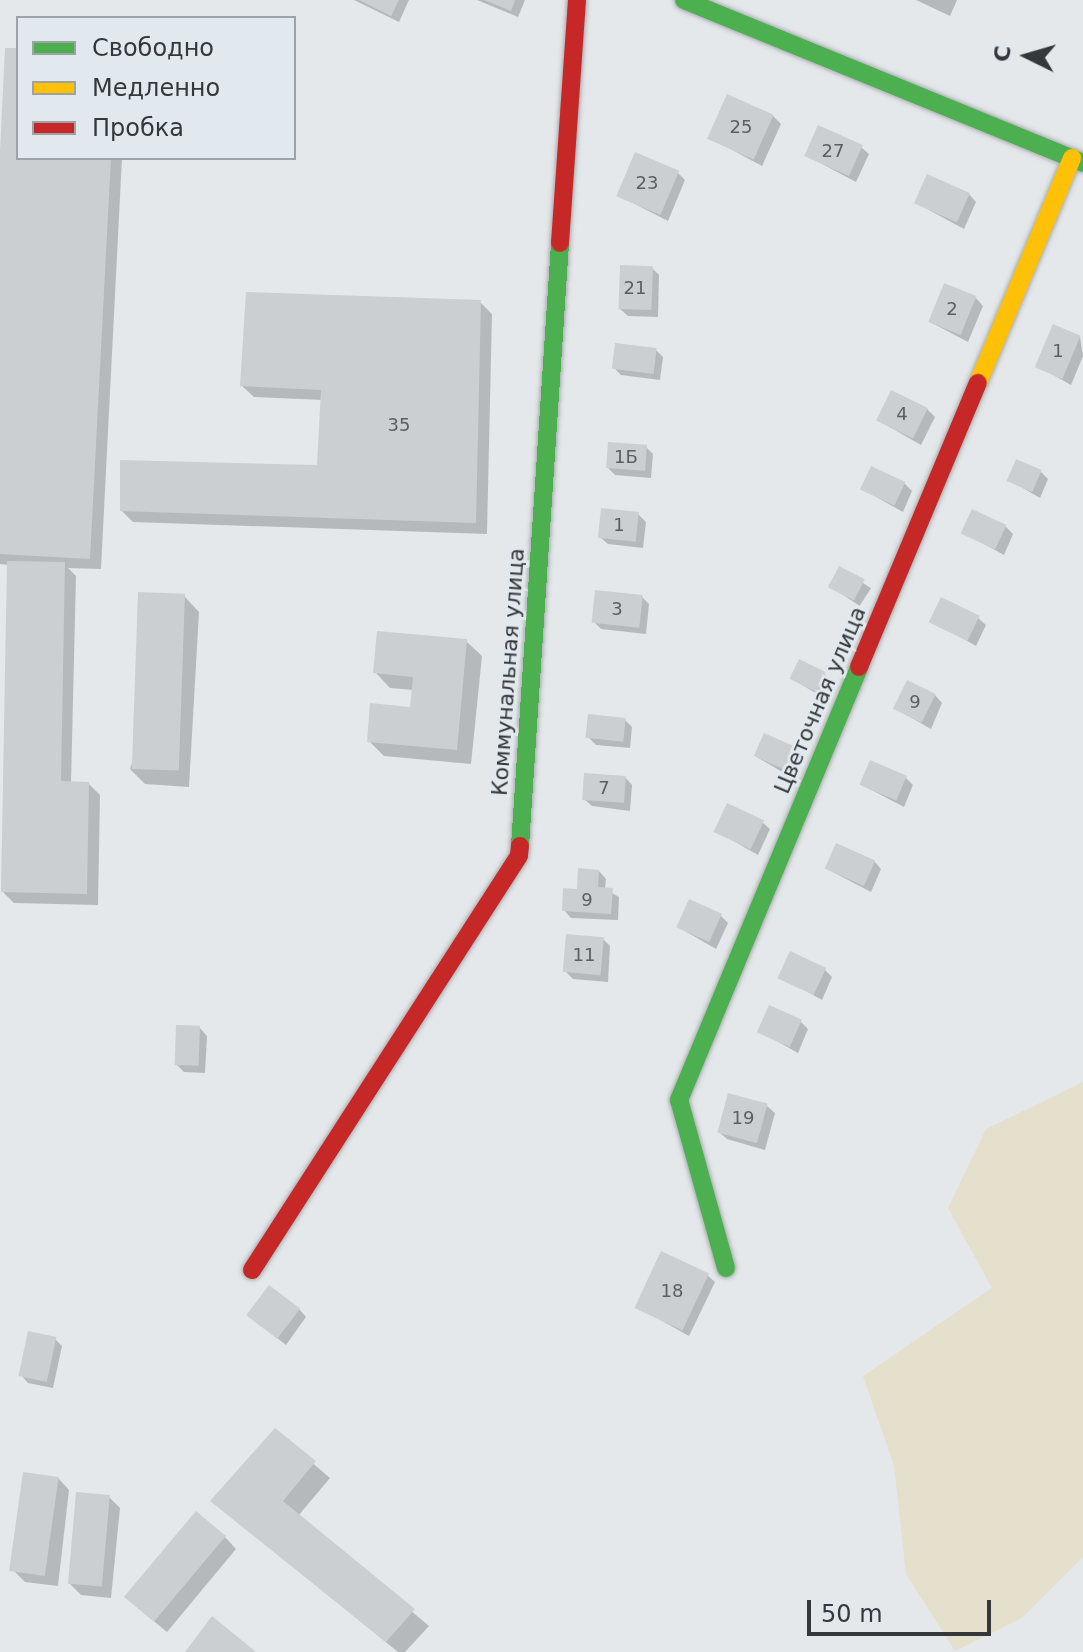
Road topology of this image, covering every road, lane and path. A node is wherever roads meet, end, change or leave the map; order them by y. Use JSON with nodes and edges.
{"nodes":[{"id":1,"x":577,"y":0,"type":"edge"},
{"id":2,"x":684,"y":0,"type":"edge"},
{"id":3,"x":1078,"y":160,"type":"edge"},
{"id":4,"x":726,"y":1268,"type":"dead end"},
{"id":5,"x":252,"y":1270,"type":"dead end"}],
"edges":[{"from":1,"to":5,"type":"street","name":"Коммунальная улица"},
{"from":2,"to":3,"type":"street"},
{"from":3,"to":4,"type":"street","name":"Цветочная улица"}]}
